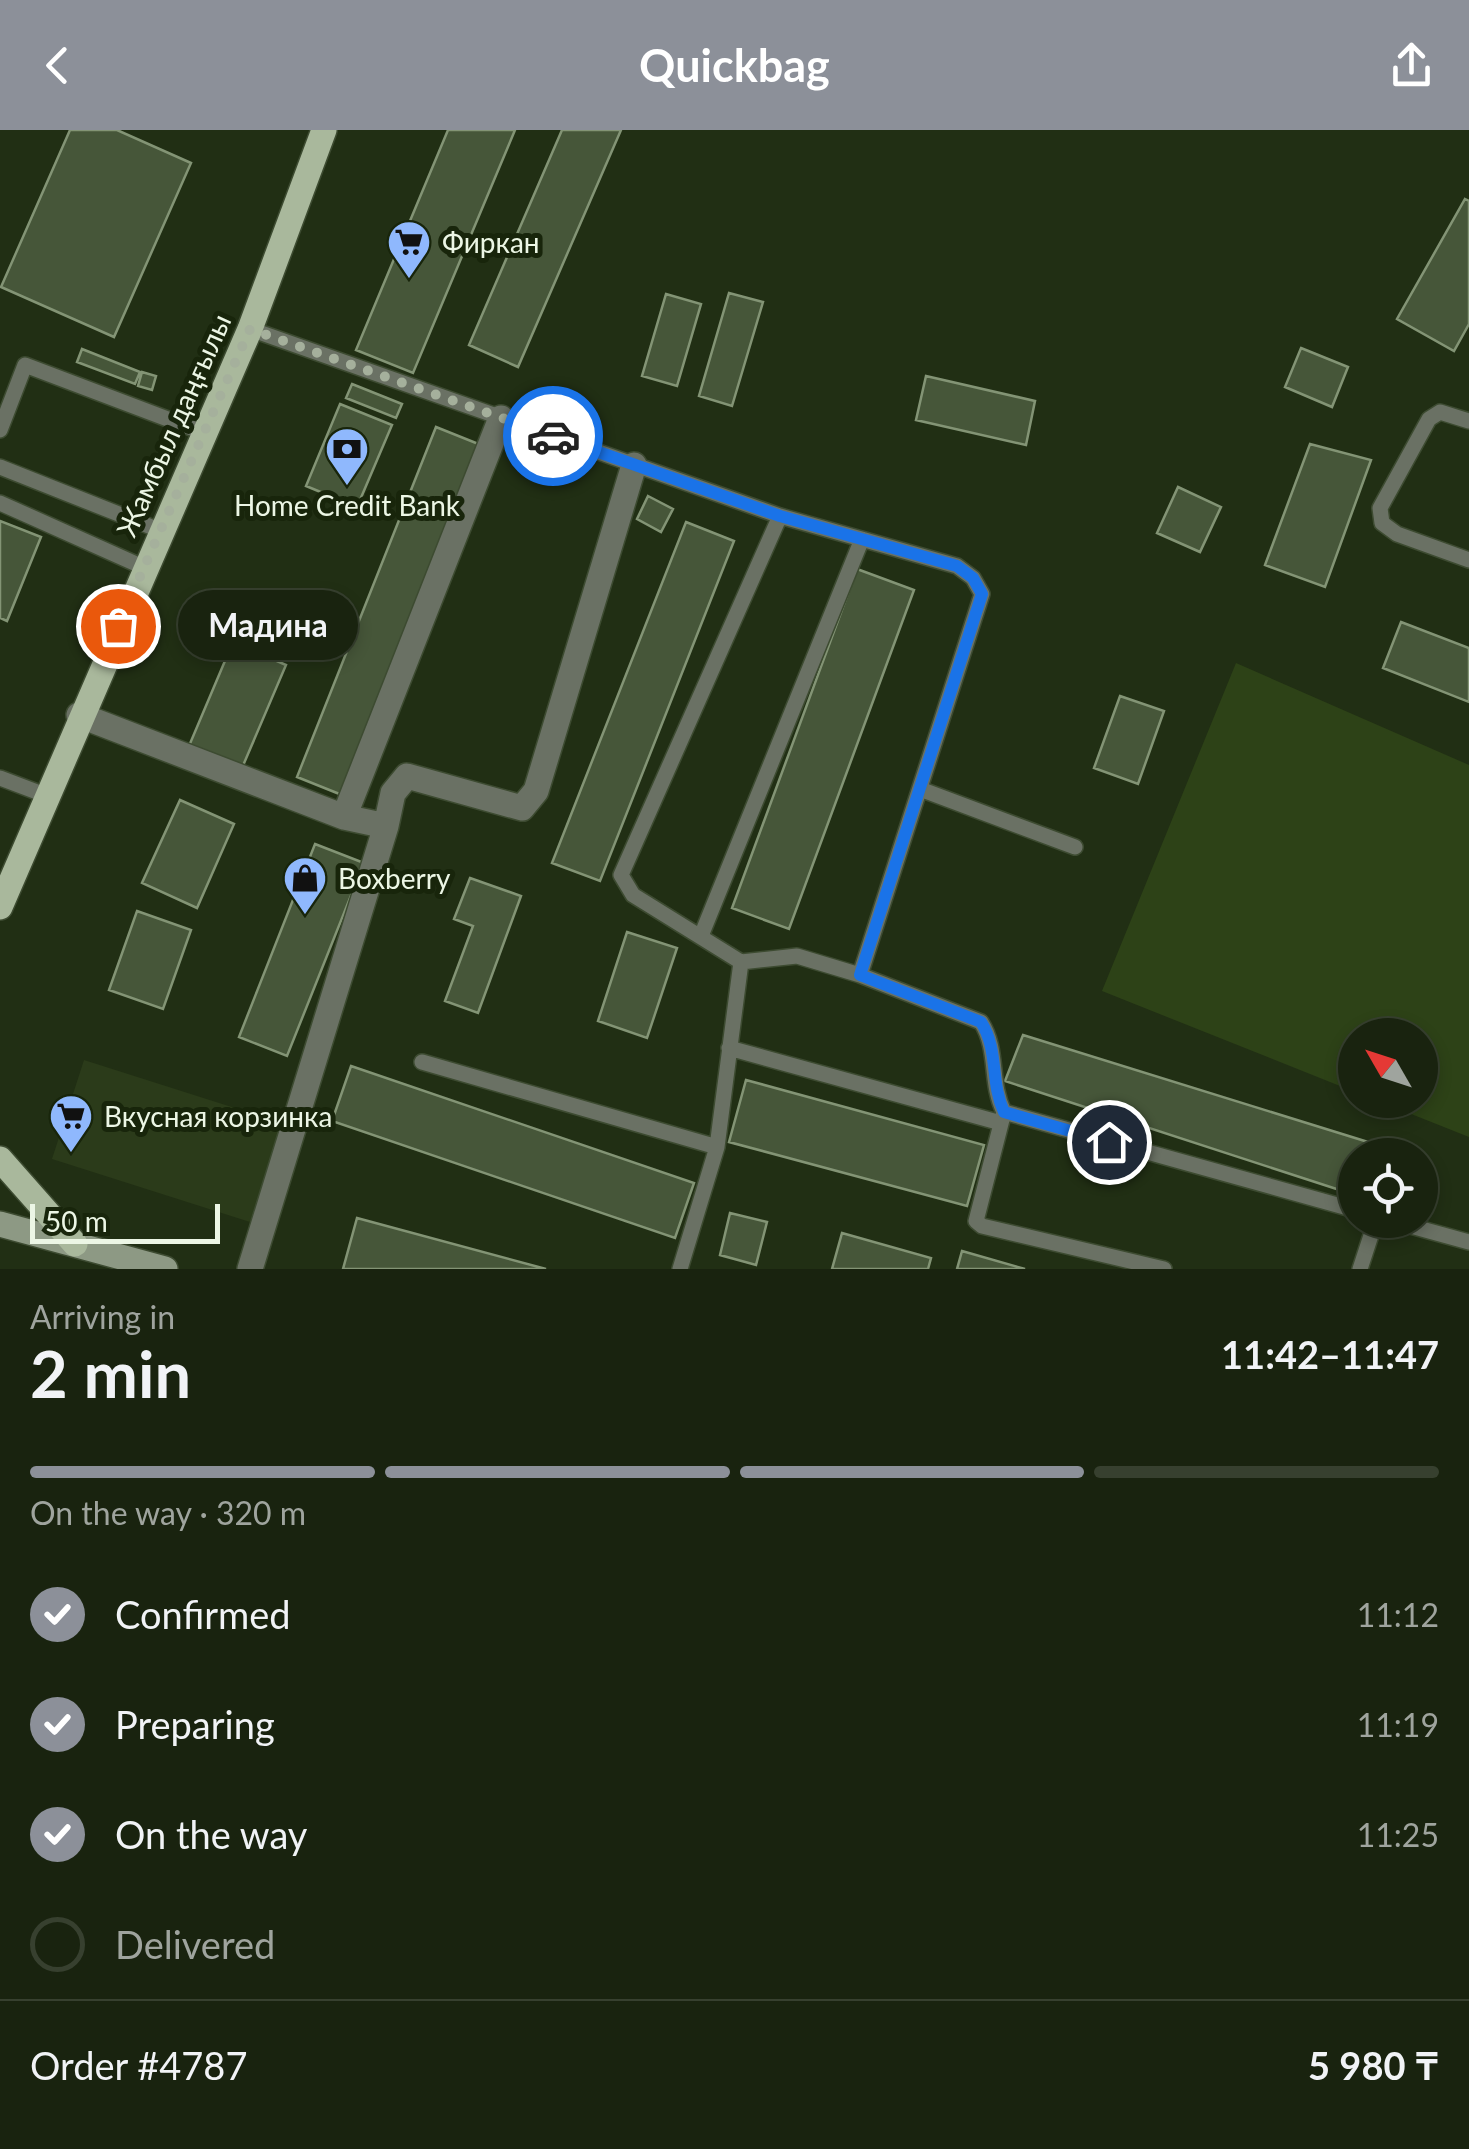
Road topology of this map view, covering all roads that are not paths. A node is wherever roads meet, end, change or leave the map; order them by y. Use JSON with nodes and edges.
{"nodes":[{"id":1,"x":324,"y":130,"type":"edge"},
{"id":2,"x":250,"y":329,"type":"junction"},
{"id":3,"x":501,"y":418,"type":"junction"},
{"id":4,"x":1469,"y":420,"type":"edge"},
{"id":5,"x":0,"y":430,"type":"edge"},
{"id":6,"x":202,"y":432,"type":"junction"},
{"id":7,"x":634,"y":464,"type":"junction"},
{"id":8,"x":0,"y":466,"type":"edge"},
{"id":9,"x":0,"y":503,"type":"edge"},
{"id":10,"x":780,"y":516,"type":"junction"},
{"id":11,"x":159,"y":530,"type":"junction"},
{"id":12,"x":862,"y":539,"type":"junction"},
{"id":13,"x":1469,"y":560,"type":"edge"},
{"id":14,"x":143,"y":568,"type":"junction"},
{"id":15,"x":79,"y":715,"type":"junction"},
{"id":16,"x":0,"y":778,"type":"edge"},
{"id":17,"x":920,"y":789,"type":"junction"},
{"id":18,"x":45,"y":796,"type":"junction"},
{"id":19,"x":344,"y":817,"type":"junction"},
{"id":20,"x":386,"y":826,"type":"junction"},
{"id":21,"x":1076,"y":846,"type":"dead end"},
{"id":22,"x":0,"y":907,"type":"edge"},
{"id":23,"x":700,"y":936,"type":"junction"},
{"id":24,"x":742,"y":962,"type":"junction"},
{"id":25,"x":860,"y":975,"type":"junction"},
{"id":26,"x":729,"y":1048,"type":"junction"},
{"id":27,"x":422,"y":1062,"type":"dead end"},
{"id":28,"x":1002,"y":1118,"type":"junction"},
{"id":29,"x":716,"y":1147,"type":"junction"},
{"id":30,"x":0,"y":1159,"type":"edge"},
{"id":31,"x":1338,"y":1206,"type":"edge"},
{"id":32,"x":0,"y":1224,"type":"edge"},
{"id":33,"x":1438,"y":1233,"type":"edge"},
{"id":34,"x":1370,"y":1238,"type":"edge"},
{"id":35,"x":1469,"y":1242,"type":"edge"},
{"id":36,"x":75,"y":1244,"type":"junction"},
{"id":37,"x":117,"y":1264,"type":"edge"},
{"id":38,"x":160,"y":1268,"type":"edge"},
{"id":39,"x":250,"y":1269,"type":"edge"},
{"id":40,"x":680,"y":1269,"type":"edge"},
{"id":41,"x":1164,"y":1269,"type":"edge"},
{"id":42,"x":1360,"y":1269,"type":"edge"}],
"edges":[{"from":1,"to":2,"type":"main road","name":"Жамбыл даңғылы"},
{"from":2,"to":3,"type":"lane"},
{"from":2,"to":6,"type":"main road","name":"Жамбыл даңғылы"},
{"from":3,"to":7,"type":"lane"},
{"from":3,"to":19,"type":"street"},
{"from":4,"to":13,"type":"lane"},
{"from":5,"to":6,"type":"lane"},
{"from":6,"to":11,"type":"main road","name":"Жамбыл даңғылы"},
{"from":7,"to":10,"type":"lane"},
{"from":7,"to":20,"type":"street"},
{"from":8,"to":11,"type":"lane"},
{"from":9,"to":14,"type":"lane"},
{"from":10,"to":12,"type":"lane"},
{"from":10,"to":23,"type":"lane"},
{"from":11,"to":14,"type":"main road","name":"Жамбыл даңғылы"},
{"from":12,"to":17,"type":"lane"},
{"from":12,"to":23,"type":"lane"},
{"from":14,"to":15,"type":"main road","name":"Жамбыл даңғылы"},
{"from":15,"to":18,"type":"main road","name":"Жамбыл даңғылы"},
{"from":15,"to":19,"type":"street"},
{"from":16,"to":18,"type":"lane"},
{"from":17,"to":21,"type":"lane"},
{"from":17,"to":25,"type":"lane"},
{"from":18,"to":22,"type":"main road","name":"Жамбыл даңғылы"},
{"from":19,"to":20,"type":"street"},
{"from":20,"to":39,"type":"street"},
{"from":23,"to":24,"type":"lane"},
{"from":24,"to":25,"type":"lane"},
{"from":24,"to":26,"type":"lane"},
{"from":25,"to":28,"type":"lane"},
{"from":26,"to":28,"type":"lane"},
{"from":26,"to":29,"type":"lane"},
{"from":27,"to":29,"type":"lane"},
{"from":28,"to":31,"type":"lane"},
{"from":28,"to":41,"type":"lane"},
{"from":29,"to":40,"type":"lane"},
{"from":30,"to":36,"type":"main road"},
{"from":32,"to":36,"type":"street"},
{"from":33,"to":35,"type":"lane"},
{"from":34,"to":42,"type":"lane"},
{"from":36,"to":37,"type":"street"},
{"from":37,"to":38,"type":"street"}]}
